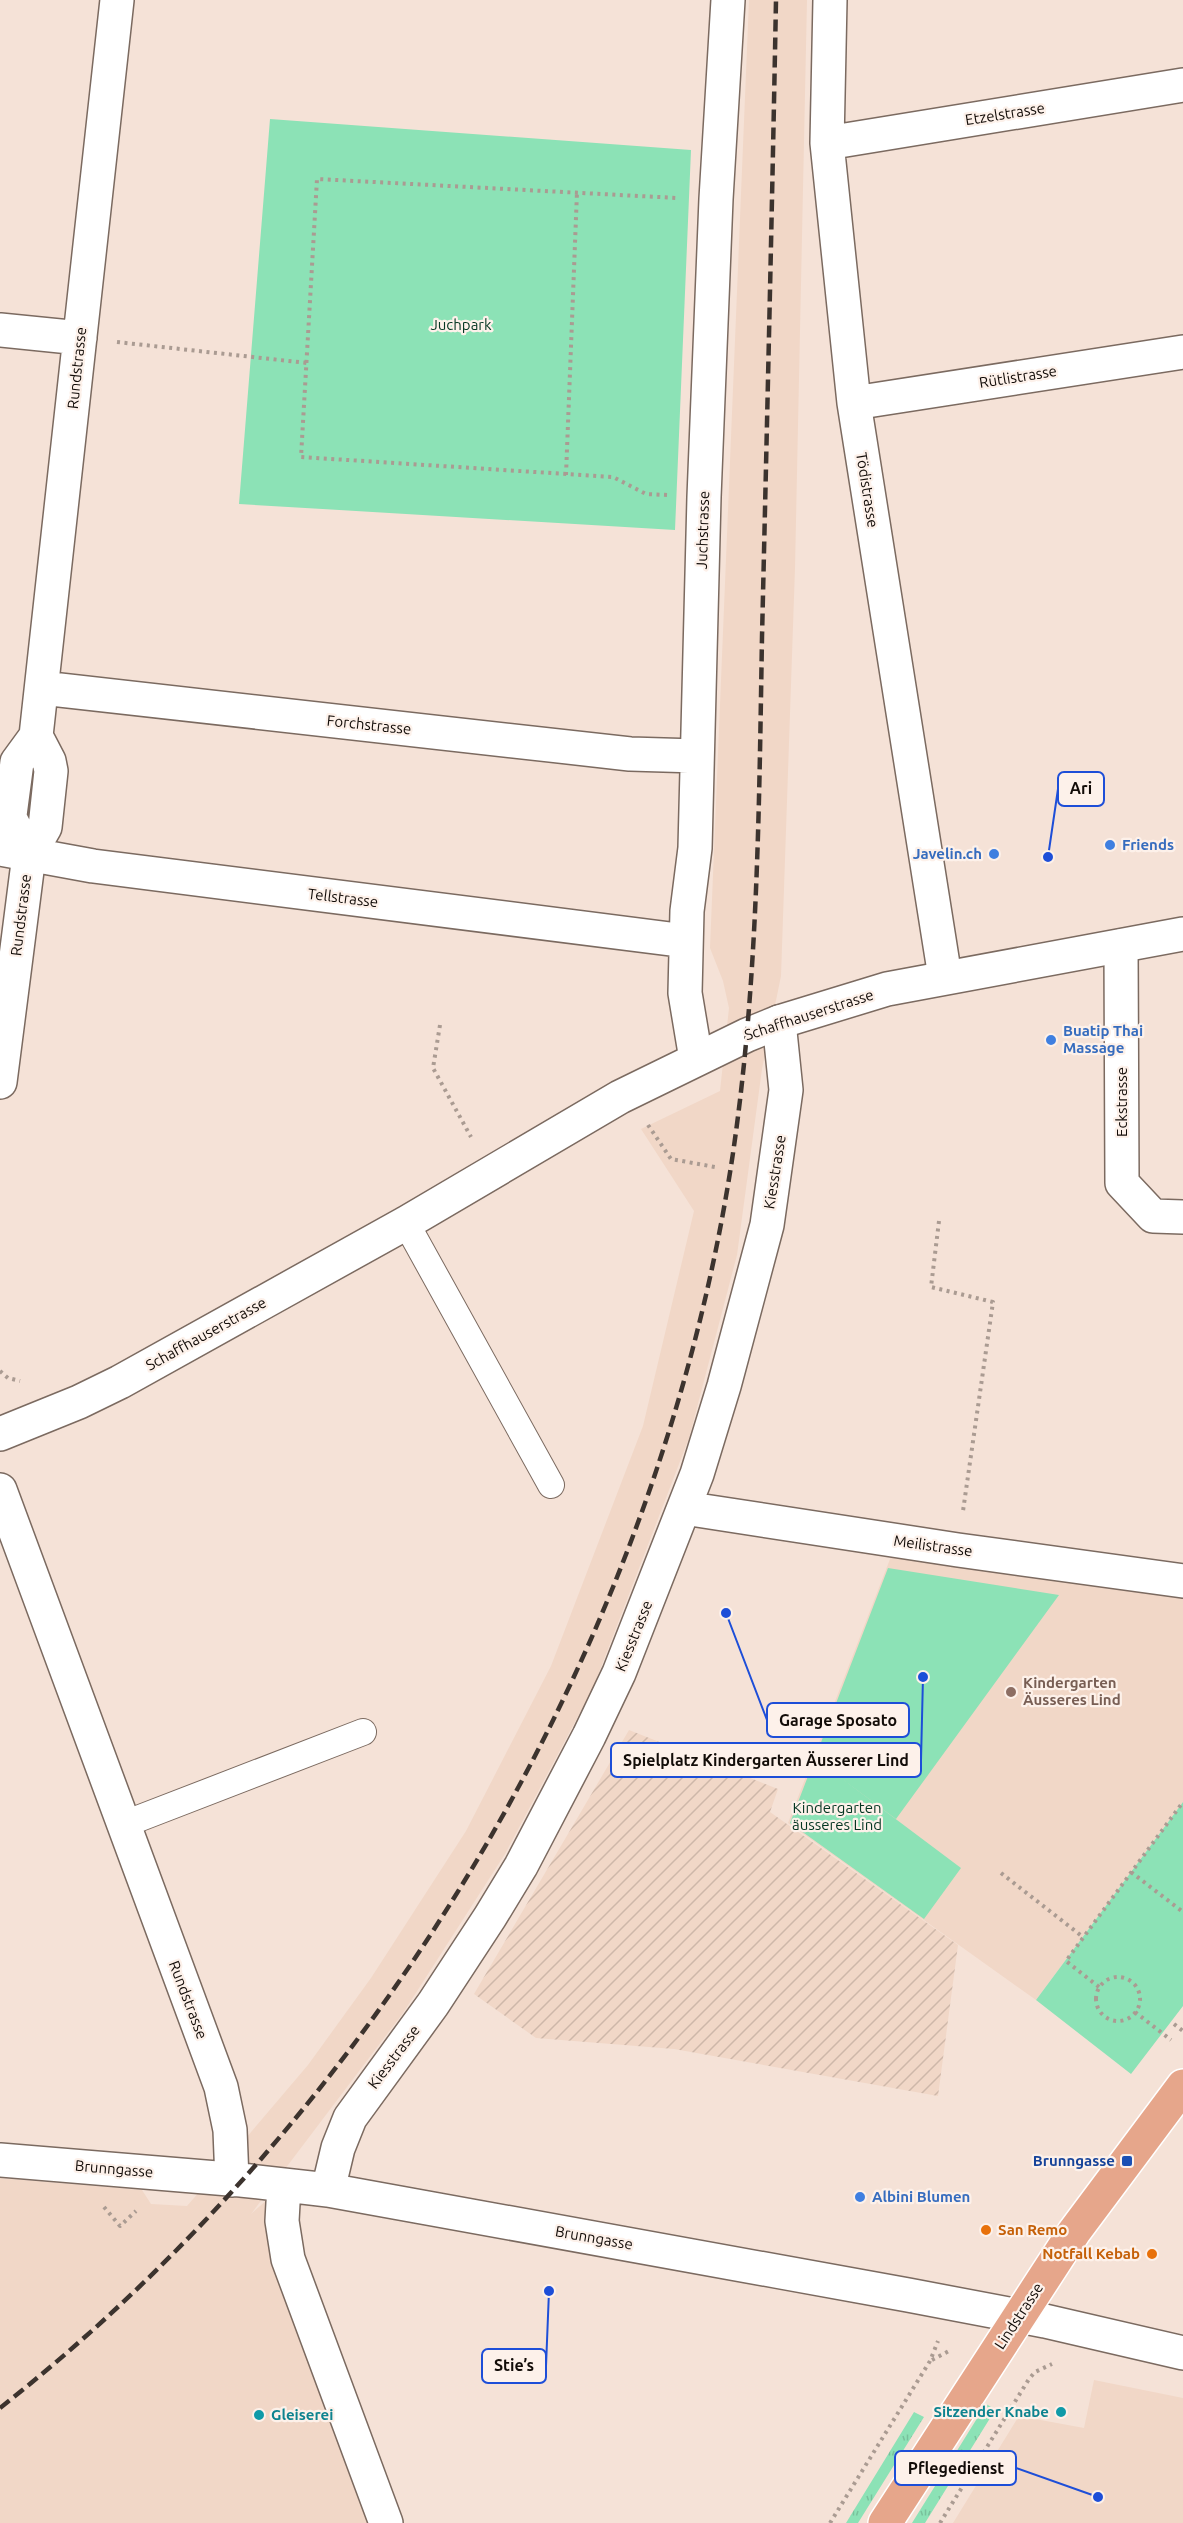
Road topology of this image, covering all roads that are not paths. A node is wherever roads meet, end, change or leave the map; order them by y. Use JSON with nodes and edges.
{"nodes":[{"id":1,"x":117,"y":0,"type":"edge"},
{"id":2,"x":728,"y":0,"type":"edge"},
{"id":3,"x":830,"y":0,"type":"edge"},
{"id":4,"x":1183,"y":85,"type":"edge"},
{"id":5,"x":827,"y":143,"type":"junction"},
{"id":6,"x":0,"y":330,"type":"edge"},
{"id":7,"x":80,"y":339,"type":"junction"},
{"id":8,"x":1183,"y":352,"type":"edge"},
{"id":9,"x":854,"y":403,"type":"junction"},
{"id":10,"x":42,"y":688,"type":"junction"},
{"id":11,"x":697,"y":756,"type":"junction"},
{"id":12,"x":14,"y":852,"type":"edge"},
{"id":13,"x":1183,"y":934,"type":"edge"},
{"id":14,"x":686,"y":941,"type":"junction"},
{"id":15,"x":1121,"y":946,"type":"junction"},
{"id":16,"x":945,"y":977,"type":"junction"},
{"id":17,"x":778,"y":1022,"type":"junction"},
{"id":18,"x":696,"y":1059,"type":"junction"},
{"id":19,"x":0,"y":1082,"type":"edge"},
{"id":20,"x":1183,"y":1217,"type":"edge"},
{"id":21,"x":406,"y":1223,"type":"junction"},
{"id":22,"x":0,"y":1434,"type":"edge"},
{"id":23,"x":551,"y":1485,"type":"dead end"},
{"id":24,"x":0,"y":1490,"type":"edge"},
{"id":25,"x":684,"y":1508,"type":"junction"},
{"id":26,"x":1183,"y":1581,"type":"edge"},
{"id":27,"x":363,"y":1732,"type":"dead end"},
{"id":28,"x":122,"y":1825,"type":"junction"},
{"id":29,"x":1183,"y":2086,"type":"edge"},
{"id":30,"x":0,"y":2160,"type":"edge"},
{"id":31,"x":232,"y":2180,"type":"junction"},
{"id":32,"x":284,"y":2185,"type":"junction"},
{"id":33,"x":328,"y":2190,"type":"junction"},
{"id":34,"x":1017,"y":2317,"type":"junction"},
{"id":35,"x":1183,"y":2353,"type":"edge"},
{"id":36,"x":386,"y":2523,"type":"edge"},
{"id":37,"x":885,"y":2523,"type":"edge"}],
"edges":[{"from":1,"to":7,"type":"street","name":"Rundstrasse"},
{"from":2,"to":11,"type":"street","name":"Juchstrasse"},
{"from":3,"to":5,"type":"street","name":"Tödistrasse"},
{"from":4,"to":5,"type":"street","name":"Etzelstrasse"},
{"from":5,"to":9,"type":"street","name":"Tödistrasse"},
{"from":6,"to":7,"type":"street"},
{"from":7,"to":10,"type":"street","name":"Rundstrasse"},
{"from":8,"to":9,"type":"street","name":"Rütlistrasse"},
{"from":9,"to":16,"type":"street","name":"Tödistrasse"},
{"from":10,"to":11,"type":"street","name":"Forchstrasse"},
{"from":10,"to":12,"type":"street","name":"Rundstrasse"},
{"from":11,"to":14,"type":"street","name":"Juchstrasse"},
{"from":12,"to":14,"type":"street","name":"Tellstrasse"},
{"from":12,"to":19,"type":"street","name":"Rundstrasse"},
{"from":13,"to":15,"type":"street","name":"Schaffhauserstrasse"},
{"from":14,"to":18,"type":"street","name":"Juchstrasse"},
{"from":15,"to":16,"type":"street","name":"Schaffhauserstrasse"},
{"from":15,"to":20,"type":"street","name":"Eckstrasse"},
{"from":16,"to":17,"type":"street","name":"Schaffhauserstrasse"},
{"from":17,"to":18,"type":"street","name":"Schaffhauserstrasse"},
{"from":17,"to":25,"type":"street","name":"Kiesstrasse"},
{"from":18,"to":21,"type":"street","name":"Schaffhauserstrasse"},
{"from":21,"to":22,"type":"street","name":"Schaffhauserstrasse"},
{"from":21,"to":23,"type":"lane"},
{"from":24,"to":28,"type":"street","name":"Rundstrasse"},
{"from":25,"to":26,"type":"street","name":"Meilistrasse"},
{"from":25,"to":33,"type":"street","name":"Kiesstrasse"},
{"from":27,"to":28,"type":"lane"},
{"from":28,"to":31,"type":"street","name":"Rundstrasse"},
{"from":29,"to":34,"type":"main road","name":"Lindstrasse"},
{"from":30,"to":31,"type":"street","name":"Brunngasse"},
{"from":31,"to":32,"type":"street","name":"Brunngasse"},
{"from":32,"to":33,"type":"street","name":"Brunngasse"},
{"from":32,"to":36,"type":"street"},
{"from":33,"to":34,"type":"street","name":"Brunngasse"},
{"from":34,"to":35,"type":"street","name":"Brunngasse"},
{"from":34,"to":37,"type":"main road","name":"Lindstrasse"}]}
